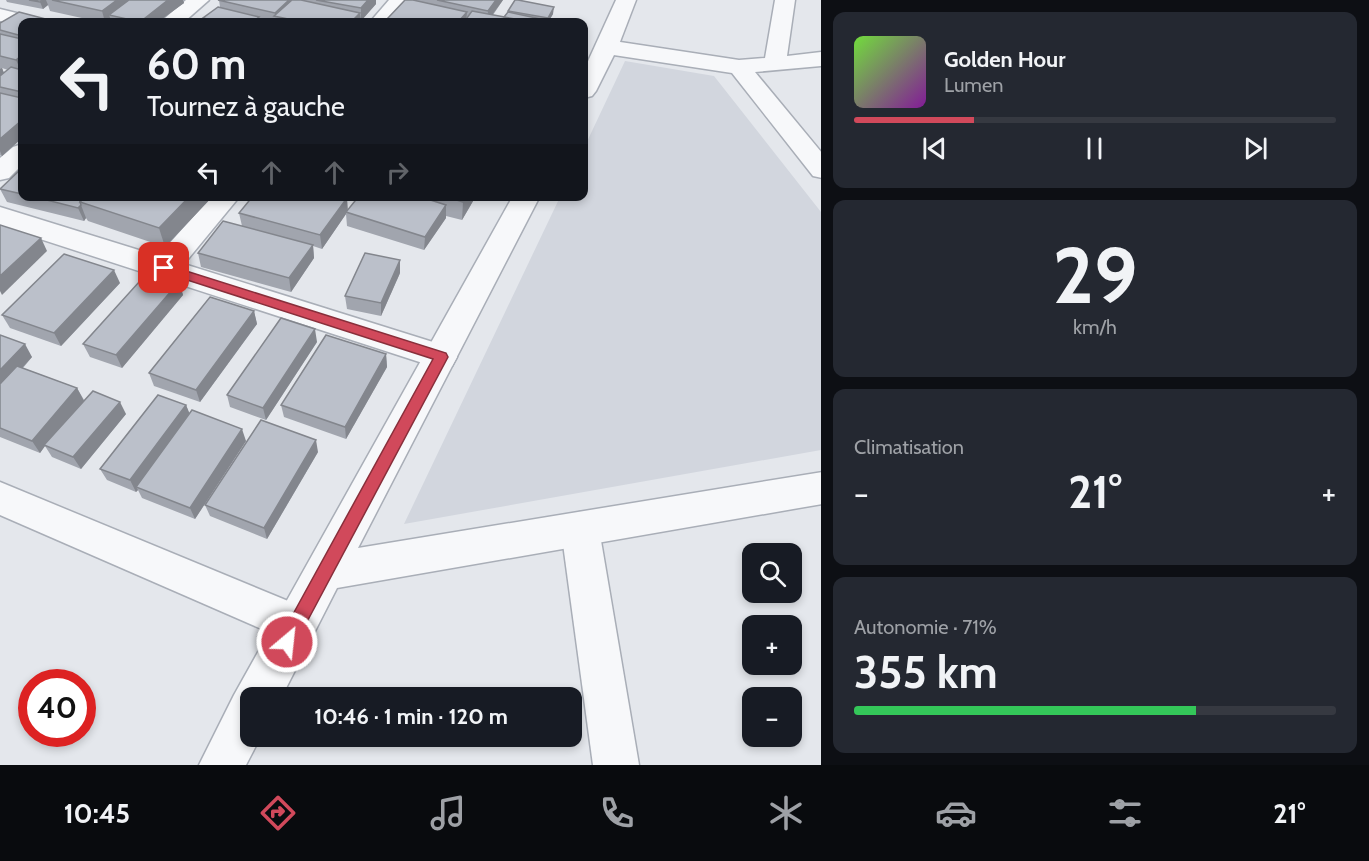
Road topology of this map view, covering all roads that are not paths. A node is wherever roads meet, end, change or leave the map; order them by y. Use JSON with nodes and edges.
{"nodes":[{"id":1,"x":199,"y":0,"type":"edge"},
{"id":2,"x":400,"y":0,"type":"edge"},
{"id":3,"x":626,"y":0,"type":"edge"},
{"id":4,"x":785,"y":0,"type":"edge"},
{"id":5,"x":1,"y":16,"type":"edge"},
{"id":6,"x":177,"y":18,"type":"edge"},
{"id":7,"x":384,"y":18,"type":"edge"},
{"id":8,"x":18,"y":20,"type":"edge"},
{"id":9,"x":607,"y":47,"type":"junction"},
{"id":10,"x":821,"y":59,"type":"edge"},
{"id":11,"x":775,"y":63,"type":"junction"},
{"id":12,"x":739,"y":67,"type":"junction"},
{"id":13,"x":588,"y":83,"type":"edge"},
{"id":14,"x":18,"y":156,"type":"edge"},
{"id":15,"x":821,"y":169,"type":"edge"},
{"id":16,"x":0,"y":172,"type":"edge"},
{"id":17,"x":223,"y":201,"type":"edge"},
{"id":18,"x":524,"y":201,"type":"edge"},
{"id":19,"x":0,"y":216,"type":"edge"},
{"id":20,"x":164,"y":268,"type":"junction"},
{"id":21,"x":441,"y":357,"type":"junction"},
{"id":22,"x":820,"y":493,"type":"edge"},
{"id":23,"x":0,"y":498,"type":"edge"},
{"id":24,"x":580,"y":529,"type":"junction"},
{"id":25,"x":326,"y":572,"type":"junction"},
{"id":26,"x":296,"y":624,"type":"junction"},
{"id":27,"x":263,"y":687,"type":"edge"},
{"id":28,"x":240,"y":730,"type":"edge"},
{"id":29,"x":222,"y":765,"type":"edge"},
{"id":30,"x":616,"y":765,"type":"edge"}],
"edges":[{"from":1,"to":6,"type":"street"},
{"from":2,"to":7,"type":"street"},
{"from":3,"to":9,"type":"street"},
{"from":4,"to":11,"type":"street"},
{"from":5,"to":8,"type":"street"},
{"from":9,"to":12,"type":"street"},
{"from":9,"to":13,"type":"street"},
{"from":10,"to":11,"type":"street"},
{"from":11,"to":12,"type":"street"},
{"from":12,"to":15,"type":"street"},
{"from":14,"to":16,"type":"street"},
{"from":17,"to":20,"type":"street"},
{"from":18,"to":21,"type":"street"},
{"from":19,"to":20,"type":"street"},
{"from":20,"to":21,"type":"street"},
{"from":21,"to":25,"type":"street"},
{"from":22,"to":24,"type":"street"},
{"from":23,"to":26,"type":"street"},
{"from":24,"to":25,"type":"street"},
{"from":24,"to":30,"type":"street"},
{"from":25,"to":26,"type":"street"},
{"from":26,"to":27,"type":"street"},
{"from":28,"to":29,"type":"street"}]}
